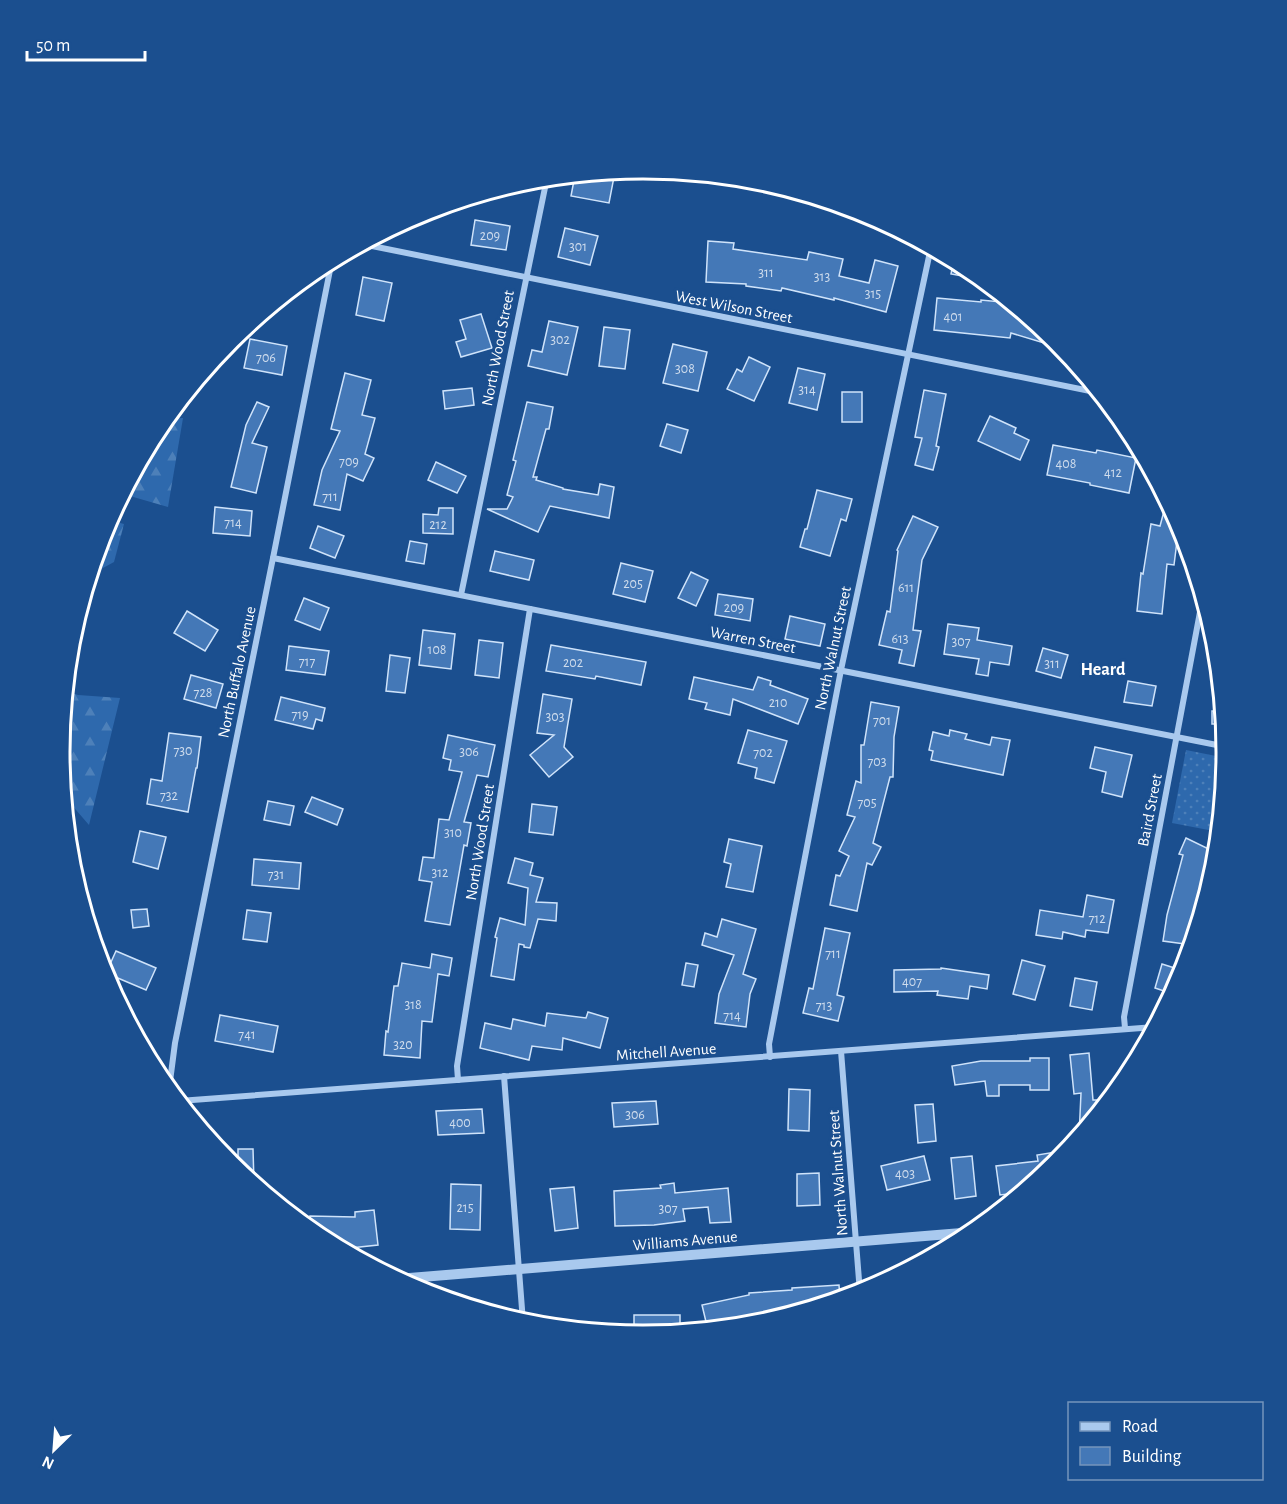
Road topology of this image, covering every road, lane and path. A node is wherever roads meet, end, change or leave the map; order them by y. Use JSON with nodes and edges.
{"nodes":[{"id":1,"x":545,"y":188,"type":"edge"},
{"id":2,"x":374,"y":247,"type":"edge"},
{"id":3,"x":929,"y":256,"type":"edge"},
{"id":4,"x":329,"y":273,"type":"edge"},
{"id":5,"x":525,"y":278,"type":"junction"},
{"id":6,"x":908,"y":355,"type":"junction"},
{"id":7,"x":1088,"y":391,"type":"edge"},
{"id":8,"x":273,"y":558,"type":"junction"},
{"id":9,"x":461,"y":595,"type":"junction"},
{"id":10,"x":530,"y":609,"type":"junction"},
{"id":11,"x":1199,"y":615,"type":"edge"},
{"id":12,"x":841,"y":670,"type":"junction"},
{"id":13,"x":1176,"y":737,"type":"junction"},
{"id":14,"x":1216,"y":745,"type":"edge"},
{"id":15,"x":1145,"y":1028,"type":"edge"},
{"id":16,"x":1125,"y":1029,"type":"junction"},
{"id":17,"x":842,"y":1051,"type":"junction"},
{"id":18,"x":770,"y":1057,"type":"junction"},
{"id":19,"x":171,"y":1075,"type":"edge"},
{"id":20,"x":504,"y":1076,"type":"junction"},
{"id":21,"x":458,"y":1080,"type":"junction"},
{"id":22,"x":188,"y":1100,"type":"edge"},
{"id":23,"x":953,"y":1234,"type":"edge"},
{"id":24,"x":855,"y":1241,"type":"junction"},
{"id":25,"x":518,"y":1269,"type":"junction"},
{"id":26,"x":416,"y":1277,"type":"edge"},
{"id":27,"x":859,"y":1283,"type":"edge"},
{"id":28,"x":522,"y":1312,"type":"edge"}],
"edges":[{"from":1,"to":5,"type":"street","name":"North Wood Street"},
{"from":2,"to":5,"type":"street","name":"West Wilson Street"},
{"from":3,"to":6,"type":"street","name":"North Walnut Street"},
{"from":4,"to":8,"type":"street","name":"North Buffalo Avenue"},
{"from":5,"to":6,"type":"street","name":"West Wilson Street"},
{"from":5,"to":9,"type":"street","name":"North Wood Street"},
{"from":6,"to":7,"type":"street","name":"West Wilson Street"},
{"from":6,"to":12,"type":"street","name":"North Walnut Street"},
{"from":8,"to":9,"type":"street","name":"Warren Street"},
{"from":8,"to":19,"type":"street","name":"North Buffalo Avenue"},
{"from":9,"to":10,"type":"street","name":"Warren Street"},
{"from":10,"to":12,"type":"street","name":"Warren Street"},
{"from":10,"to":21,"type":"street","name":"North Wood Street"},
{"from":11,"to":13,"type":"street","name":"Baird Street"},
{"from":12,"to":13,"type":"street","name":"Warren Street"},
{"from":12,"to":18,"type":"street","name":"North Walnut Street"},
{"from":13,"to":14,"type":"street","name":"Warren Street"},
{"from":13,"to":16,"type":"street","name":"Baird Street"},
{"from":15,"to":16,"type":"street","name":"Mitchell Avenue"},
{"from":16,"to":17,"type":"street","name":"Mitchell Avenue"},
{"from":17,"to":18,"type":"street","name":"Mitchell Avenue"},
{"from":17,"to":24,"type":"street","name":"North Walnut Street"},
{"from":18,"to":20,"type":"street","name":"Mitchell Avenue"},
{"from":20,"to":21,"type":"street","name":"Mitchell Avenue"},
{"from":20,"to":25,"type":"street"},
{"from":21,"to":22,"type":"street","name":"Mitchell Avenue"},
{"from":23,"to":24,"type":"street","name":"Williams Avenue"},
{"from":24,"to":25,"type":"street","name":"Williams Avenue"},
{"from":24,"to":27,"type":"street","name":"North Walnut Street"},
{"from":25,"to":26,"type":"street","name":"Williams Avenue"},
{"from":25,"to":28,"type":"street"}]}
